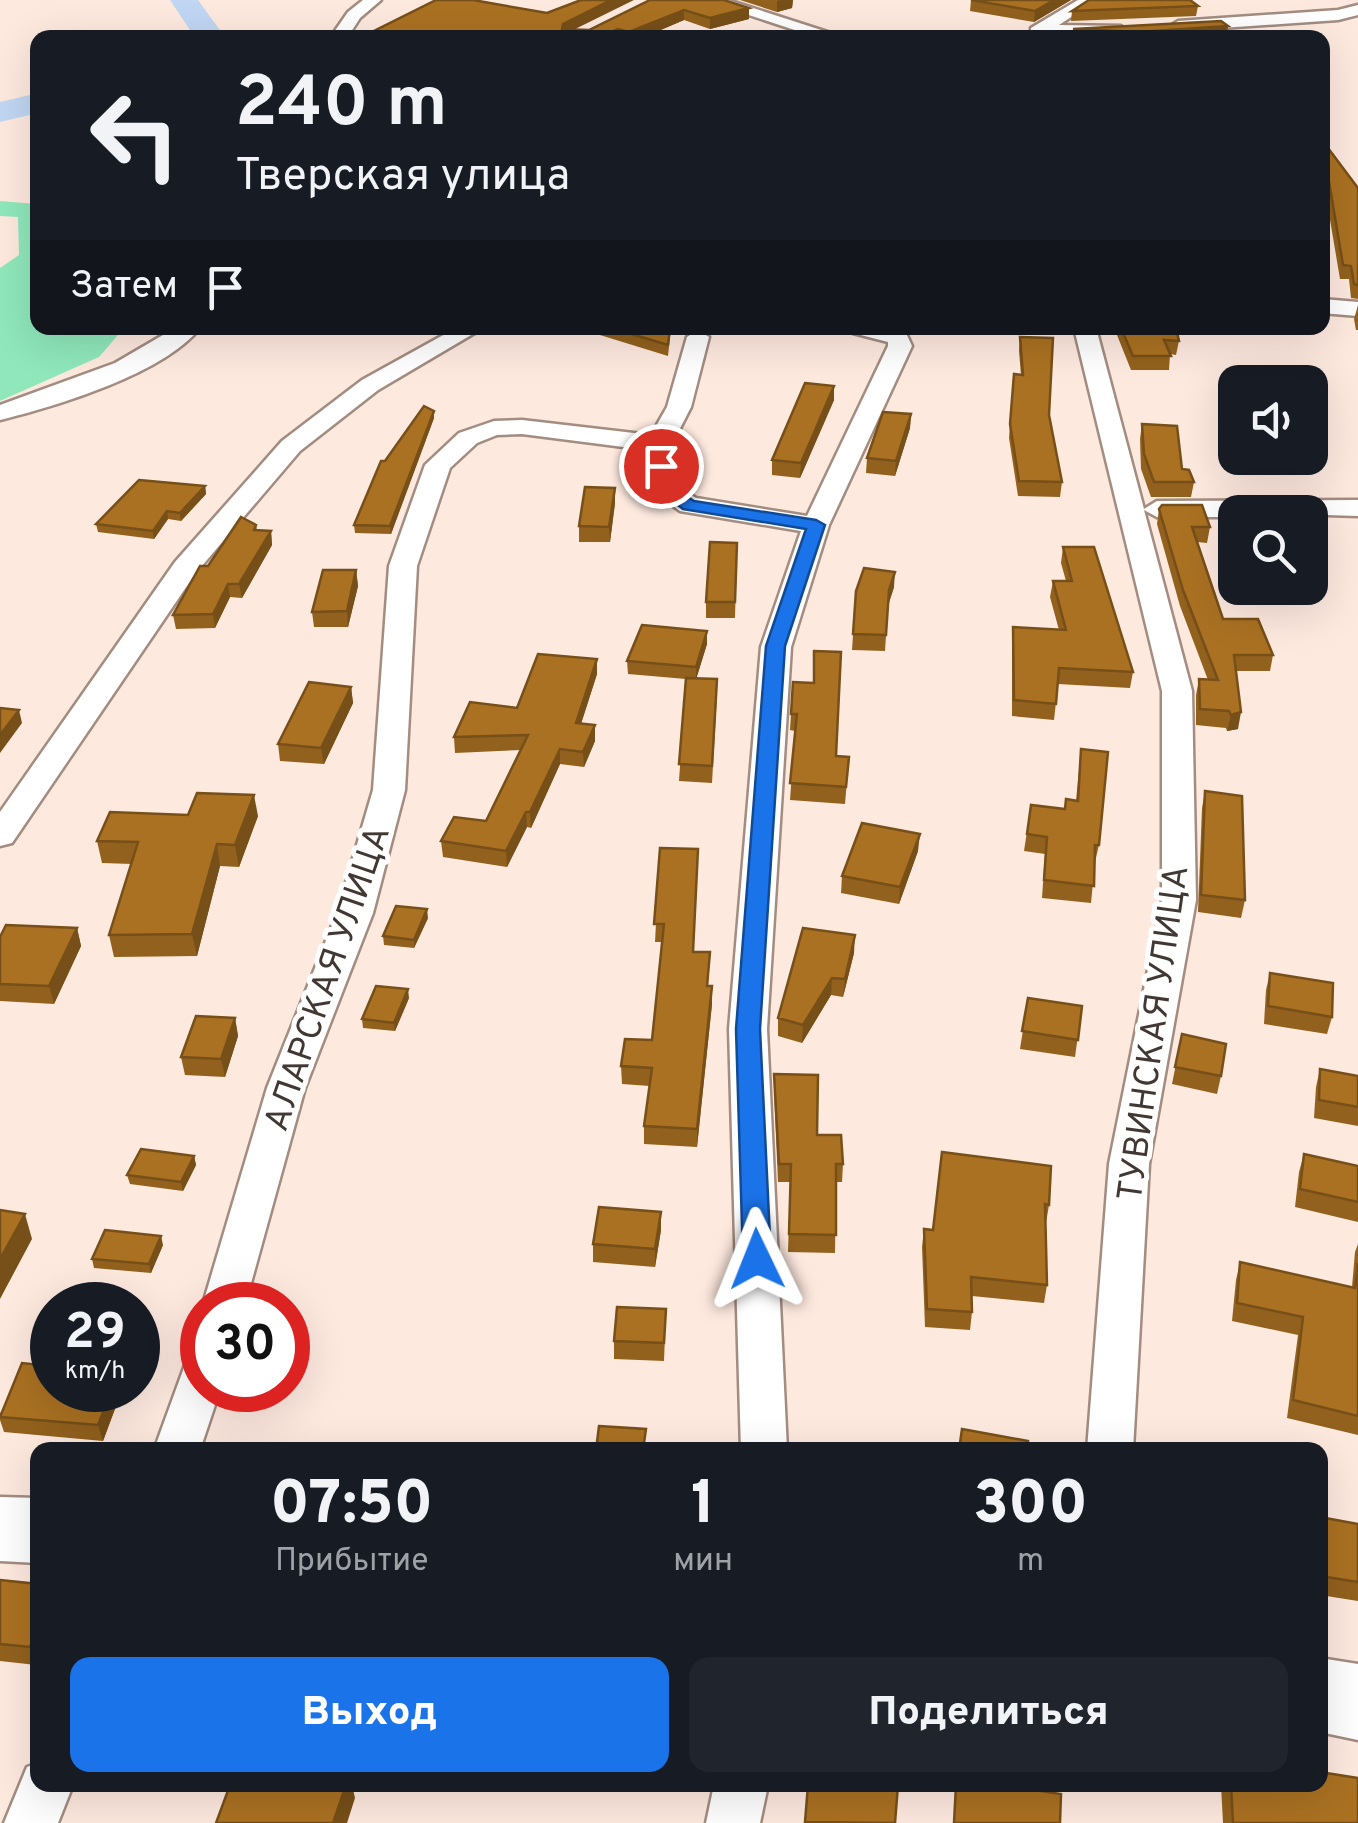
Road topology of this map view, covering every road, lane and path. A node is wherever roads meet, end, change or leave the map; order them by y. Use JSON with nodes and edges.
{"nodes":[{"id":1,"x":373,"y":0,"type":"edge"},
{"id":2,"x":711,"y":0,"type":"edge"},
{"id":3,"x":1089,"y":0,"type":"edge"},
{"id":4,"x":1358,"y":10,"type":"edge"},
{"id":5,"x":1153,"y":28,"type":"edge"},
{"id":6,"x":344,"y":30,"type":"edge"},
{"id":7,"x":811,"y":30,"type":"edge"},
{"id":8,"x":1040,"y":30,"type":"edge"},
{"id":9,"x":1330,"y":307,"type":"edge"},
{"id":10,"x":1358,"y":309,"type":"edge"},
{"id":11,"x":178,"y":335,"type":"edge"},
{"id":12,"x":459,"y":335,"type":"edge"},
{"id":13,"x":887,"y":335,"type":"edge"},
{"id":14,"x":1087,"y":335,"type":"edge"},
{"id":15,"x":698,"y":337,"type":"dead end"},
{"id":16,"x":0,"y":413,"type":"edge"},
{"id":17,"x":659,"y":444,"type":"junction"},
{"id":18,"x":1358,"y":508,"type":"edge"},
{"id":19,"x":1131,"y":509,"type":"junction"},
{"id":20,"x":816,"y":525,"type":"junction"},
{"id":21,"x":0,"y":836,"type":"edge"},
{"id":22,"x":230,"y":1282,"type":"edge"},
{"id":23,"x":190,"y":1412,"type":"edge"},
{"id":24,"x":180,"y":1442,"type":"edge"},
{"id":25,"x":764,"y":1442,"type":"edge"},
{"id":26,"x":1111,"y":1442,"type":"edge"},
{"id":27,"x":0,"y":1529,"type":"edge"},
{"id":28,"x":30,"y":1531,"type":"edge"},
{"id":29,"x":1328,"y":1696,"type":"edge"},
{"id":30,"x":1358,"y":1702,"type":"edge"},
{"id":31,"x":43,"y":1792,"type":"edge"},
{"id":32,"x":740,"y":1792,"type":"edge"},
{"id":33,"x":31,"y":1823,"type":"edge"},
{"id":34,"x":733,"y":1823,"type":"edge"}],
"edges":[{"from":1,"to":6,"type":"street"},
{"from":2,"to":7,"type":"street"},
{"from":3,"to":8,"type":"street"},
{"from":4,"to":5,"type":"street"},
{"from":9,"to":10,"type":"street"},
{"from":11,"to":16,"type":"street"},
{"from":12,"to":21,"type":"street"},
{"from":13,"to":20,"type":"street"},
{"from":14,"to":19,"type":"street","name":"ТУВИНСКАЯ УЛИЦА"},
{"from":15,"to":17,"type":"street"},
{"from":17,"to":20,"type":"street"},
{"from":17,"to":22,"type":"street","name":"АЛАРСКАЯ УЛИЦА"},
{"from":18,"to":19,"type":"street"},
{"from":19,"to":26,"type":"street","name":"ТУВИНСКАЯ УЛИЦА"},
{"from":20,"to":25,"type":"street"},
{"from":23,"to":24,"type":"street"},
{"from":27,"to":28,"type":"main road"},
{"from":29,"to":30,"type":"main road"},
{"from":31,"to":33,"type":"street"},
{"from":32,"to":34,"type":"street"}]}
